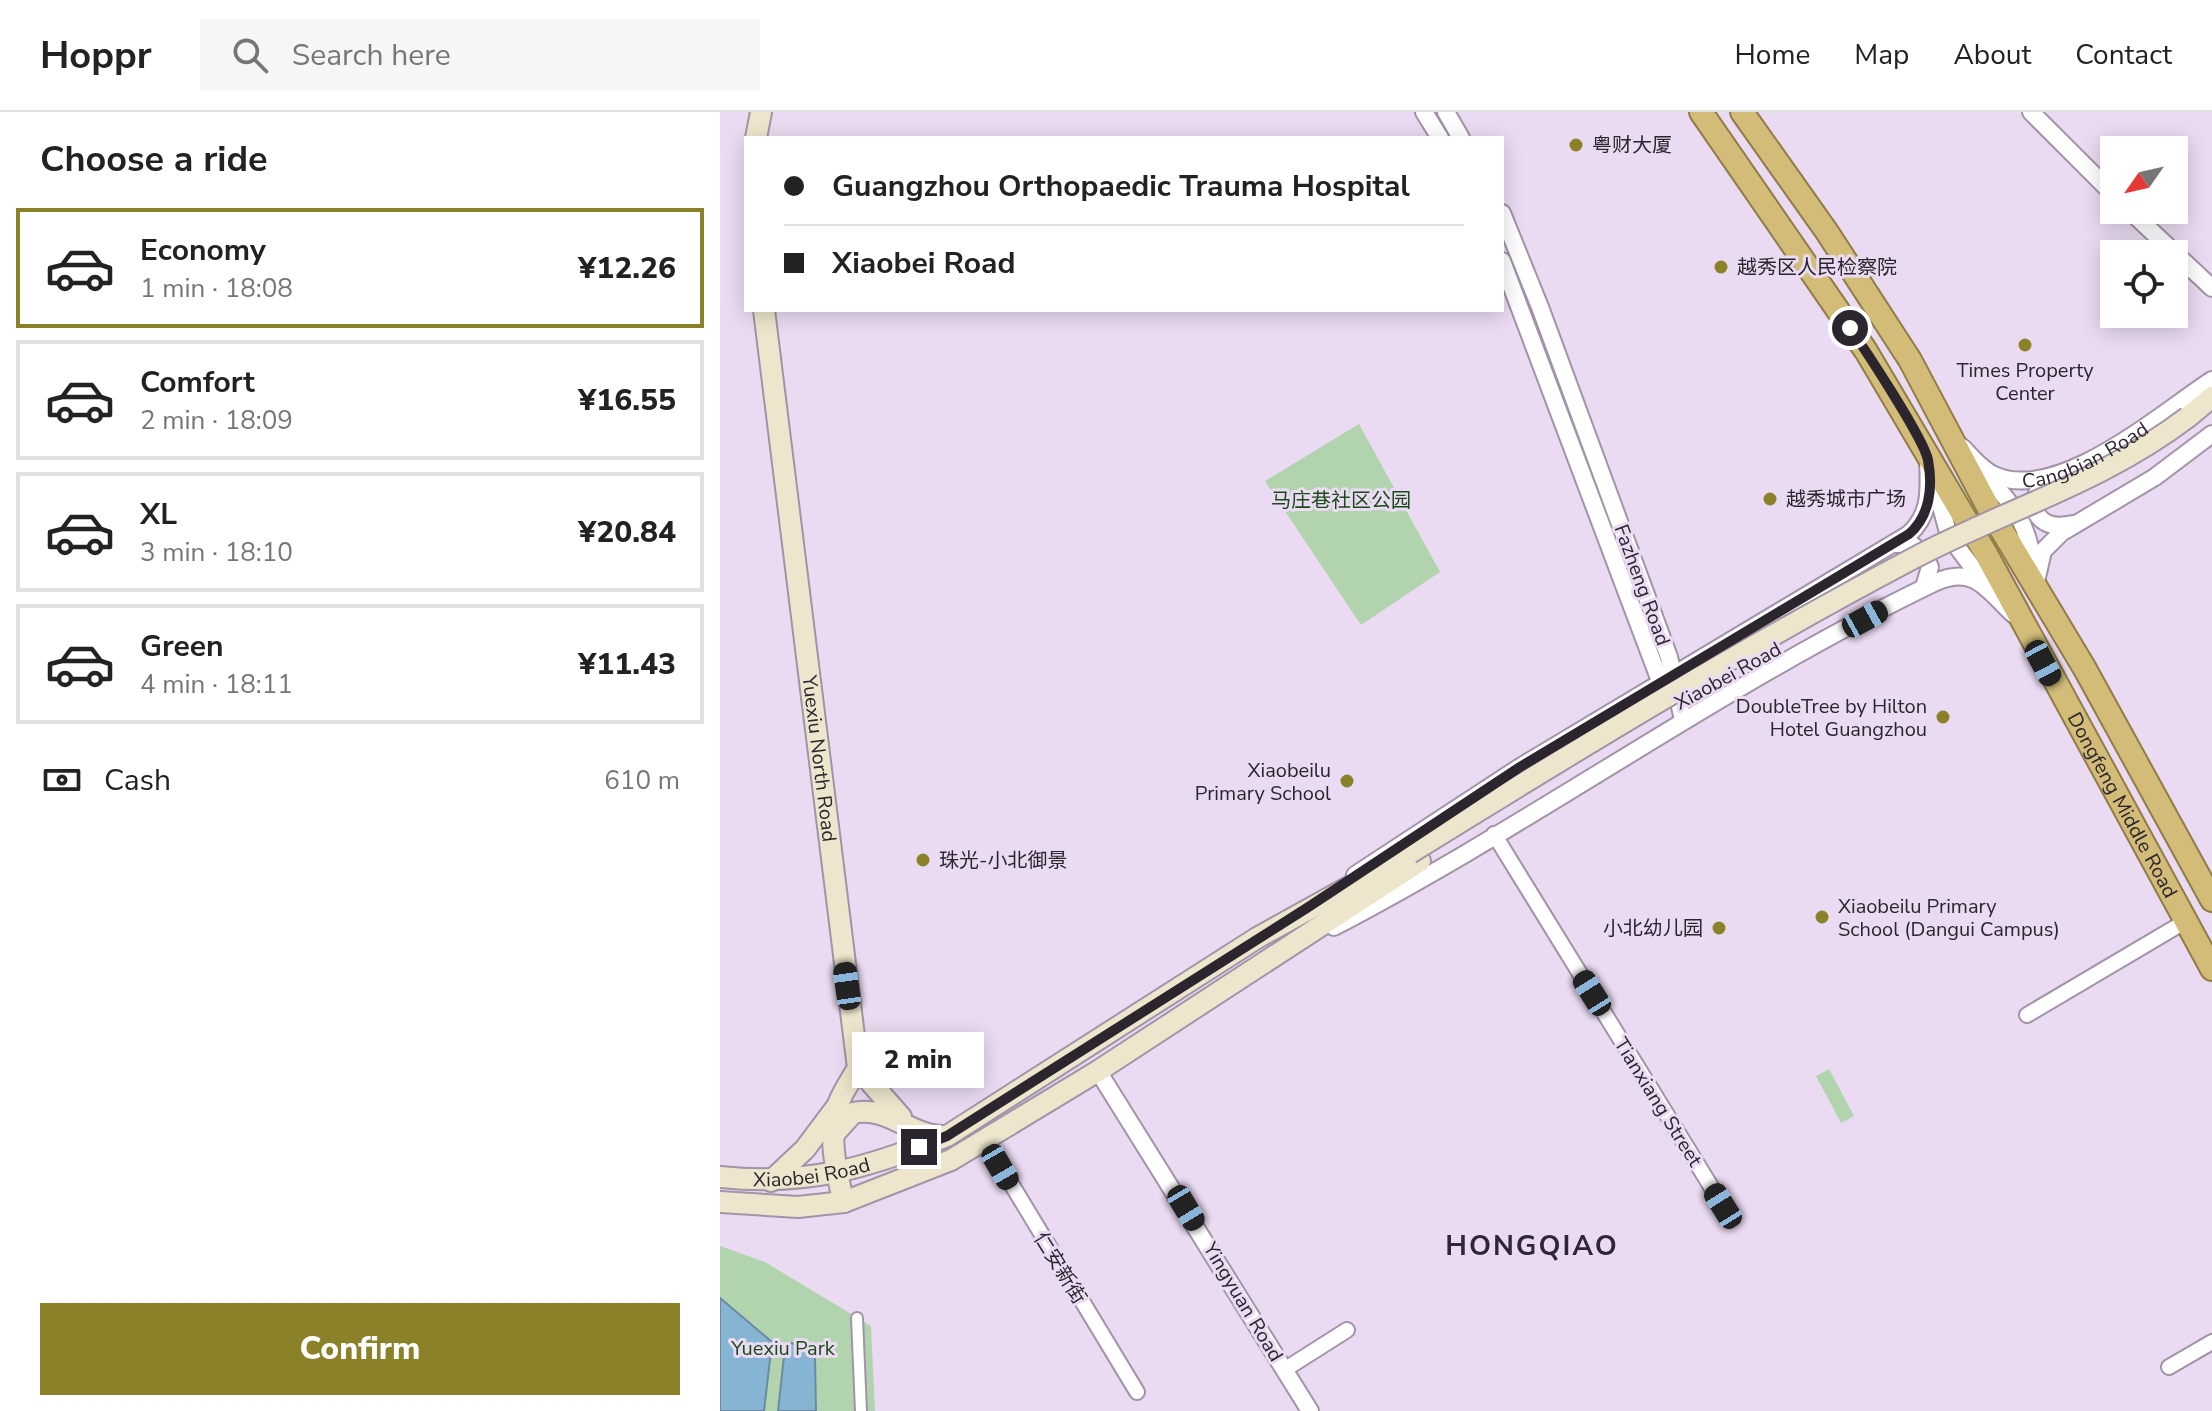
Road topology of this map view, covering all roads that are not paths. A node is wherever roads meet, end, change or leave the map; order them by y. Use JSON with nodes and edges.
{"nodes":[{"id":1,"x":761,"y":112,"type":"edge"},
{"id":2,"x":1424,"y":112,"type":"edge"},
{"id":3,"x":1446,"y":112,"type":"edge"},
{"id":4,"x":1701,"y":112,"type":"edge"},
{"id":5,"x":1742,"y":112,"type":"edge"},
{"id":6,"x":2031,"y":112,"type":"edge"},
{"id":7,"x":756,"y":136,"type":"edge"},
{"id":8,"x":1439,"y":136,"type":"edge"},
{"id":9,"x":1460,"y":136,"type":"edge"},
{"id":10,"x":2100,"y":181,"type":"edge"},
{"id":11,"x":1504,"y":218,"type":"edge"},
{"id":12,"x":2144,"y":224,"type":"edge"},
{"id":13,"x":1504,"y":266,"type":"edge"},
{"id":14,"x":2212,"y":288,"type":"edge"},
{"id":15,"x":764,"y":312,"type":"edge"},
{"id":16,"x":2212,"y":380,"type":"edge"},
{"id":17,"x":2212,"y":397,"type":"edge"},
{"id":18,"x":2202,"y":422,"type":"edge"},
{"id":19,"x":1956,"y":441,"type":"junction"},
{"id":20,"x":1928,"y":458,"type":"junction"},
{"id":21,"x":2053,"y":478,"type":"junction"},
{"id":22,"x":2074,"y":524,"type":"junction"},
{"id":23,"x":1896,"y":544,"type":"junction"},
{"id":24,"x":2035,"y":586,"type":"junction"},
{"id":25,"x":1924,"y":587,"type":"junction"},
{"id":26,"x":2021,"y":622,"type":"junction"},
{"id":27,"x":1674,"y":673,"type":"junction"},
{"id":28,"x":1659,"y":682,"type":"junction"},
{"id":29,"x":1599,"y":719,"type":"junction"},
{"id":30,"x":1683,"y":720,"type":"junction"},
{"id":31,"x":1618,"y":759,"type":"junction"},
{"id":32,"x":1494,"y":834,"type":"junction"},
{"id":33,"x":1415,"y":857,"type":"junction"},
{"id":34,"x":2212,"y":900,"type":"edge"},
{"id":35,"x":1310,"y":906,"type":"junction"},
{"id":36,"x":2186,"y":921,"type":"junction"},
{"id":37,"x":1275,"y":957,"type":"junction"},
{"id":38,"x":2212,"y":969,"type":"edge"},
{"id":39,"x":2027,"y":1015,"type":"dead end"},
{"id":40,"x":858,"y":1068,"type":"junction"},
{"id":41,"x":1098,"y":1071,"type":"junction"},
{"id":42,"x":837,"y":1105,"type":"junction"},
{"id":43,"x":916,"y":1130,"type":"junction"},
{"id":44,"x":834,"y":1134,"type":"junction"},
{"id":45,"x":947,"y":1136,"type":"junction"},
{"id":46,"x":986,"y":1142,"type":"junction"},
{"id":47,"x":837,"y":1174,"type":"junction"},
{"id":48,"x":720,"y":1177,"type":"edge"},
{"id":49,"x":771,"y":1181,"type":"junction"},
{"id":50,"x":720,"y":1202,"type":"edge"},
{"id":51,"x":844,"y":1202,"type":"junction"},
{"id":52,"x":1723,"y":1206,"type":"dead end"},
{"id":53,"x":857,"y":1318,"type":"dead end"},
{"id":54,"x":1347,"y":1330,"type":"dead end"},
{"id":55,"x":2212,"y":1342,"type":"edge"},
{"id":56,"x":2169,"y":1367,"type":"dead end"},
{"id":57,"x":1284,"y":1370,"type":"junction"},
{"id":58,"x":1137,"y":1392,"type":"dead end"},
{"id":59,"x":861,"y":1411,"type":"edge"},
{"id":60,"x":1310,"y":1411,"type":"edge"}],
"edges":[{"from":1,"to":7,"type":"main road"},
{"from":2,"to":8,"type":"street"},
{"from":3,"to":9,"type":"street"},
{"from":4,"to":20,"type":"highway","name":"Dongfeng Middle Road"},
{"from":5,"to":19,"type":"highway","name":"Dongfeng Middle Road"},
{"from":6,"to":10,"type":"street"},
{"from":11,"to":27,"type":"street","name":"Fazheng Road"},
{"from":12,"to":14,"type":"street"},
{"from":13,"to":28,"type":"street","name":"Fazheng Road"},
{"from":15,"to":40,"type":"main road","name":"Yuexiu North Road"},
{"from":16,"to":21,"type":"street","name":"Cangbian Road"},
{"from":17,"to":18,"type":"main road"},
{"from":18,"to":22,"type":"street"},
{"from":18,"to":33,"type":"main road","name":"Xiaobei Road"},
{"from":19,"to":21,"type":"street","name":"Cangbian Road"},
{"from":19,"to":24,"type":"highway","name":"Dongfeng Middle Road"},
{"from":20,"to":23,"type":"street","name":"Xiaobei Road"},
{"from":20,"to":26,"type":"highway","name":"Dongfeng Middle Road"},
{"from":21,"to":22,"type":"street"},
{"from":22,"to":24,"type":"street"},
{"from":23,"to":25,"type":"street"},
{"from":23,"to":27,"type":"street","name":"Xiaobei Road"},
{"from":24,"to":34,"type":"highway","name":"Dongfeng Middle Road"},
{"from":25,"to":26,"type":"street","name":"Xiaobei Road"},
{"from":25,"to":30,"type":"street","name":"Xiaobei Road"},
{"from":26,"to":36,"type":"highway","name":"Dongfeng Middle Road"},
{"from":27,"to":28,"type":"street","name":"Xiaobei Road"},
{"from":27,"to":30,"type":"street","name":"Fazheng Road"},
{"from":28,"to":29,"type":"street","name":"Xiaobei Road"},
{"from":28,"to":30,"type":"street","name":"Fazheng Road"},
{"from":29,"to":31,"type":"street"},
{"from":29,"to":35,"type":"street","name":"Xiaobei Road"},
{"from":30,"to":31,"type":"street","name":"Xiaobei Road"},
{"from":31,"to":32,"type":"street","name":"Xiaobei Road"},
{"from":32,"to":37,"type":"street","name":"Xiaobei Road"},
{"from":32,"to":52,"type":"street","name":"Tianxiang Street"},
{"from":33,"to":35,"type":"main road","name":"Xiaobei Road"},
{"from":33,"to":37,"type":"main road","name":"Xiaobei Road"},
{"from":35,"to":45,"type":"main road","name":"Xiaobei Road"},
{"from":36,"to":38,"type":"highway","name":"Dongfeng Middle Road"},
{"from":36,"to":39,"type":"street"},
{"from":37,"to":41,"type":"main road","name":"Xiaobei Road"},
{"from":40,"to":42,"type":"main road"},
{"from":40,"to":43,"type":"main road"},
{"from":41,"to":46,"type":"main road","name":"Xiaobei Road"},
{"from":41,"to":57,"type":"street","name":"Yingyuan Road"},
{"from":42,"to":44,"type":"main road"},
{"from":42,"to":49,"type":"main road"},
{"from":43,"to":44,"type":"main road"},
{"from":43,"to":45,"type":"main road"},
{"from":44,"to":47,"type":"main road"},
{"from":45,"to":47,"type":"main road","name":"Xiaobei Road"},
{"from":46,"to":51,"type":"main road","name":"Xiaobei Road"},
{"from":46,"to":58,"type":"street","name":"仁安新街"},
{"from":47,"to":49,"type":"main road","name":"Xiaobei Road"},
{"from":47,"to":51,"type":"main road"},
{"from":48,"to":49,"type":"main road","name":"Xiaobei Road"},
{"from":50,"to":51,"type":"main road","name":"Xiaobei Road"},
{"from":53,"to":59,"type":"street"},
{"from":54,"to":57,"type":"street"},
{"from":55,"to":56,"type":"street"},
{"from":57,"to":60,"type":"street","name":"Yingyuan Road"}]}
